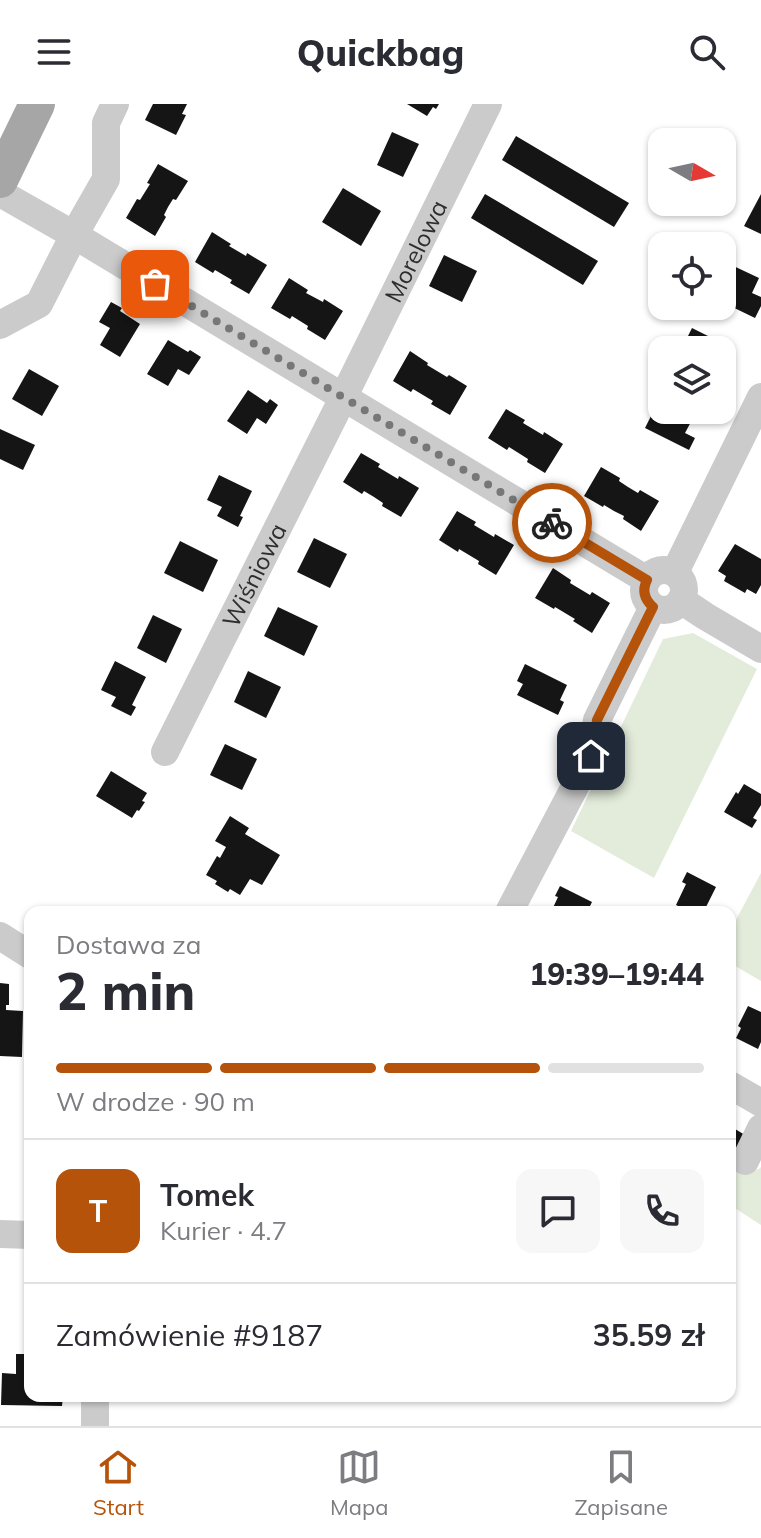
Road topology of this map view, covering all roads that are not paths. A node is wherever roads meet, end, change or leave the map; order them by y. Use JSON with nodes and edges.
{"nodes":[{"id":1,"x":37,"y":104,"type":"edge"},
{"id":2,"x":115,"y":104,"type":"edge"},
{"id":3,"x":488,"y":104,"type":"edge"},
{"id":4,"x":0,"y":180,"type":"edge"},
{"id":5,"x":0,"y":193,"type":"edge"},
{"id":6,"x":74,"y":235,"type":"junction"},
{"id":7,"x":0,"y":325,"type":"edge"},
{"id":8,"x":761,"y":397,"type":"edge"},
{"id":9,"x":343,"y":398,"type":"junction"},
{"id":10,"x":675,"y":572,"type":"junction"},
{"id":11,"x":650,"y":593,"type":"junction"},
{"id":12,"x":681,"y":600,"type":"junction"},
{"id":13,"x":761,"y":649,"type":"edge"},
{"id":14,"x":165,"y":752,"type":"dead end"},
{"id":15,"x":512,"y":906,"type":"edge"},
{"id":16,"x":0,"y":936,"type":"edge"},
{"id":17,"x":24,"y":951,"type":"edge"},
{"id":18,"x":736,"y":1088,"type":"edge"},
{"id":19,"x":761,"y":1103,"type":"edge"},
{"id":20,"x":761,"y":1128,"type":"edge"},
{"id":21,"x":745,"y":1161,"type":"dead end"},
{"id":22,"x":0,"y":1234,"type":"edge"},
{"id":23,"x":24,"y":1235,"type":"edge"},
{"id":24,"x":95,"y":1402,"type":"edge"},
{"id":25,"x":95,"y":1426,"type":"edge"}],
"edges":[{"from":1,"to":4,"type":"main road"},
{"from":2,"to":6,"type":"street"},
{"from":3,"to":9,"type":"street","name":"Morelowa"},
{"from":5,"to":6,"type":"street"},
{"from":6,"to":7,"type":"street"},
{"from":6,"to":9,"type":"street"},
{"from":8,"to":10,"type":"street"},
{"from":9,"to":11,"type":"street"},
{"from":9,"to":14,"type":"street","name":"Wiśniowa"},
{"from":10,"to":11,"type":"street"},
{"from":10,"to":12,"type":"street"},
{"from":11,"to":12,"type":"street"},
{"from":11,"to":15,"type":"street"},
{"from":12,"to":13,"type":"street"},
{"from":16,"to":17,"type":"street"},
{"from":18,"to":19,"type":"street"},
{"from":20,"to":21,"type":"street"},
{"from":22,"to":23,"type":"street"},
{"from":24,"to":25,"type":"street"}]}
